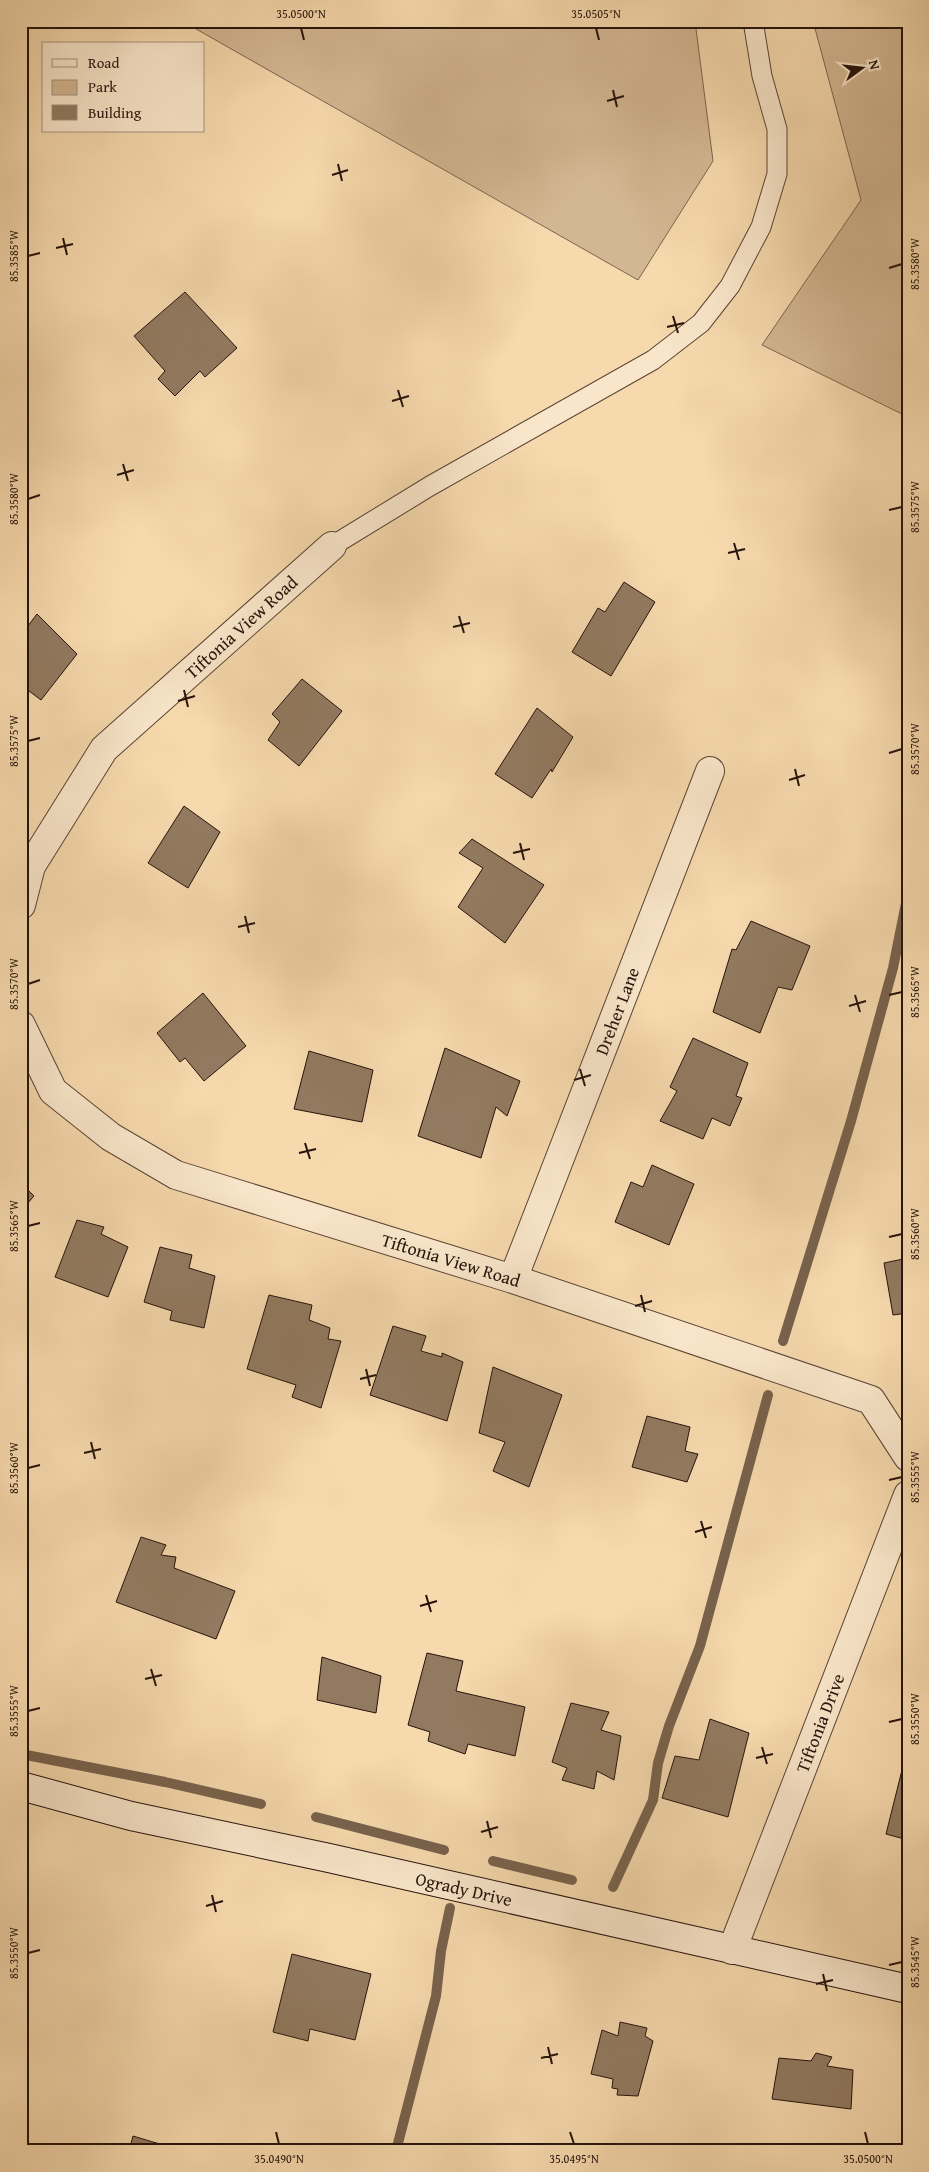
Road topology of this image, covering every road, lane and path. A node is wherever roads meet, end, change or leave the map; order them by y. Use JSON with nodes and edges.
{"nodes":[{"id":1,"x":753,"y":21,"type":"edge"},
{"id":2,"x":332,"y":546,"type":"joint"},
{"id":3,"x":710,"y":771,"type":"dead end"},
{"id":4,"x":21,"y":905,"type":"edge"},
{"id":5,"x":21,"y":1025,"type":"edge"},
{"id":6,"x":513,"y":1279,"type":"junction"},
{"id":7,"x":908,"y":1457,"type":"edge"},
{"id":8,"x":908,"y":1495,"type":"edge"},
{"id":9,"x":21,"y":1786,"type":"edge"},
{"id":10,"x":732,"y":1950,"type":"junction"},
{"id":11,"x":908,"y":1989,"type":"edge"}],
"edges":[{"from":1,"to":2,"type":"lane"},
{"from":2,"to":4,"type":"street","name":"Tiftonia View Road"},
{"from":3,"to":6,"type":"street","name":"Dreher Lane"},
{"from":5,"to":6,"type":"street","name":"Tiftonia View Road"},
{"from":6,"to":7,"type":"street","name":"Tiftonia View Road"},
{"from":8,"to":10,"type":"street","name":"Tiftonia Drive"},
{"from":9,"to":10,"type":"street","name":"Ogrady Drive"},
{"from":10,"to":11,"type":"street","name":"Ogrady Drive"}]}
